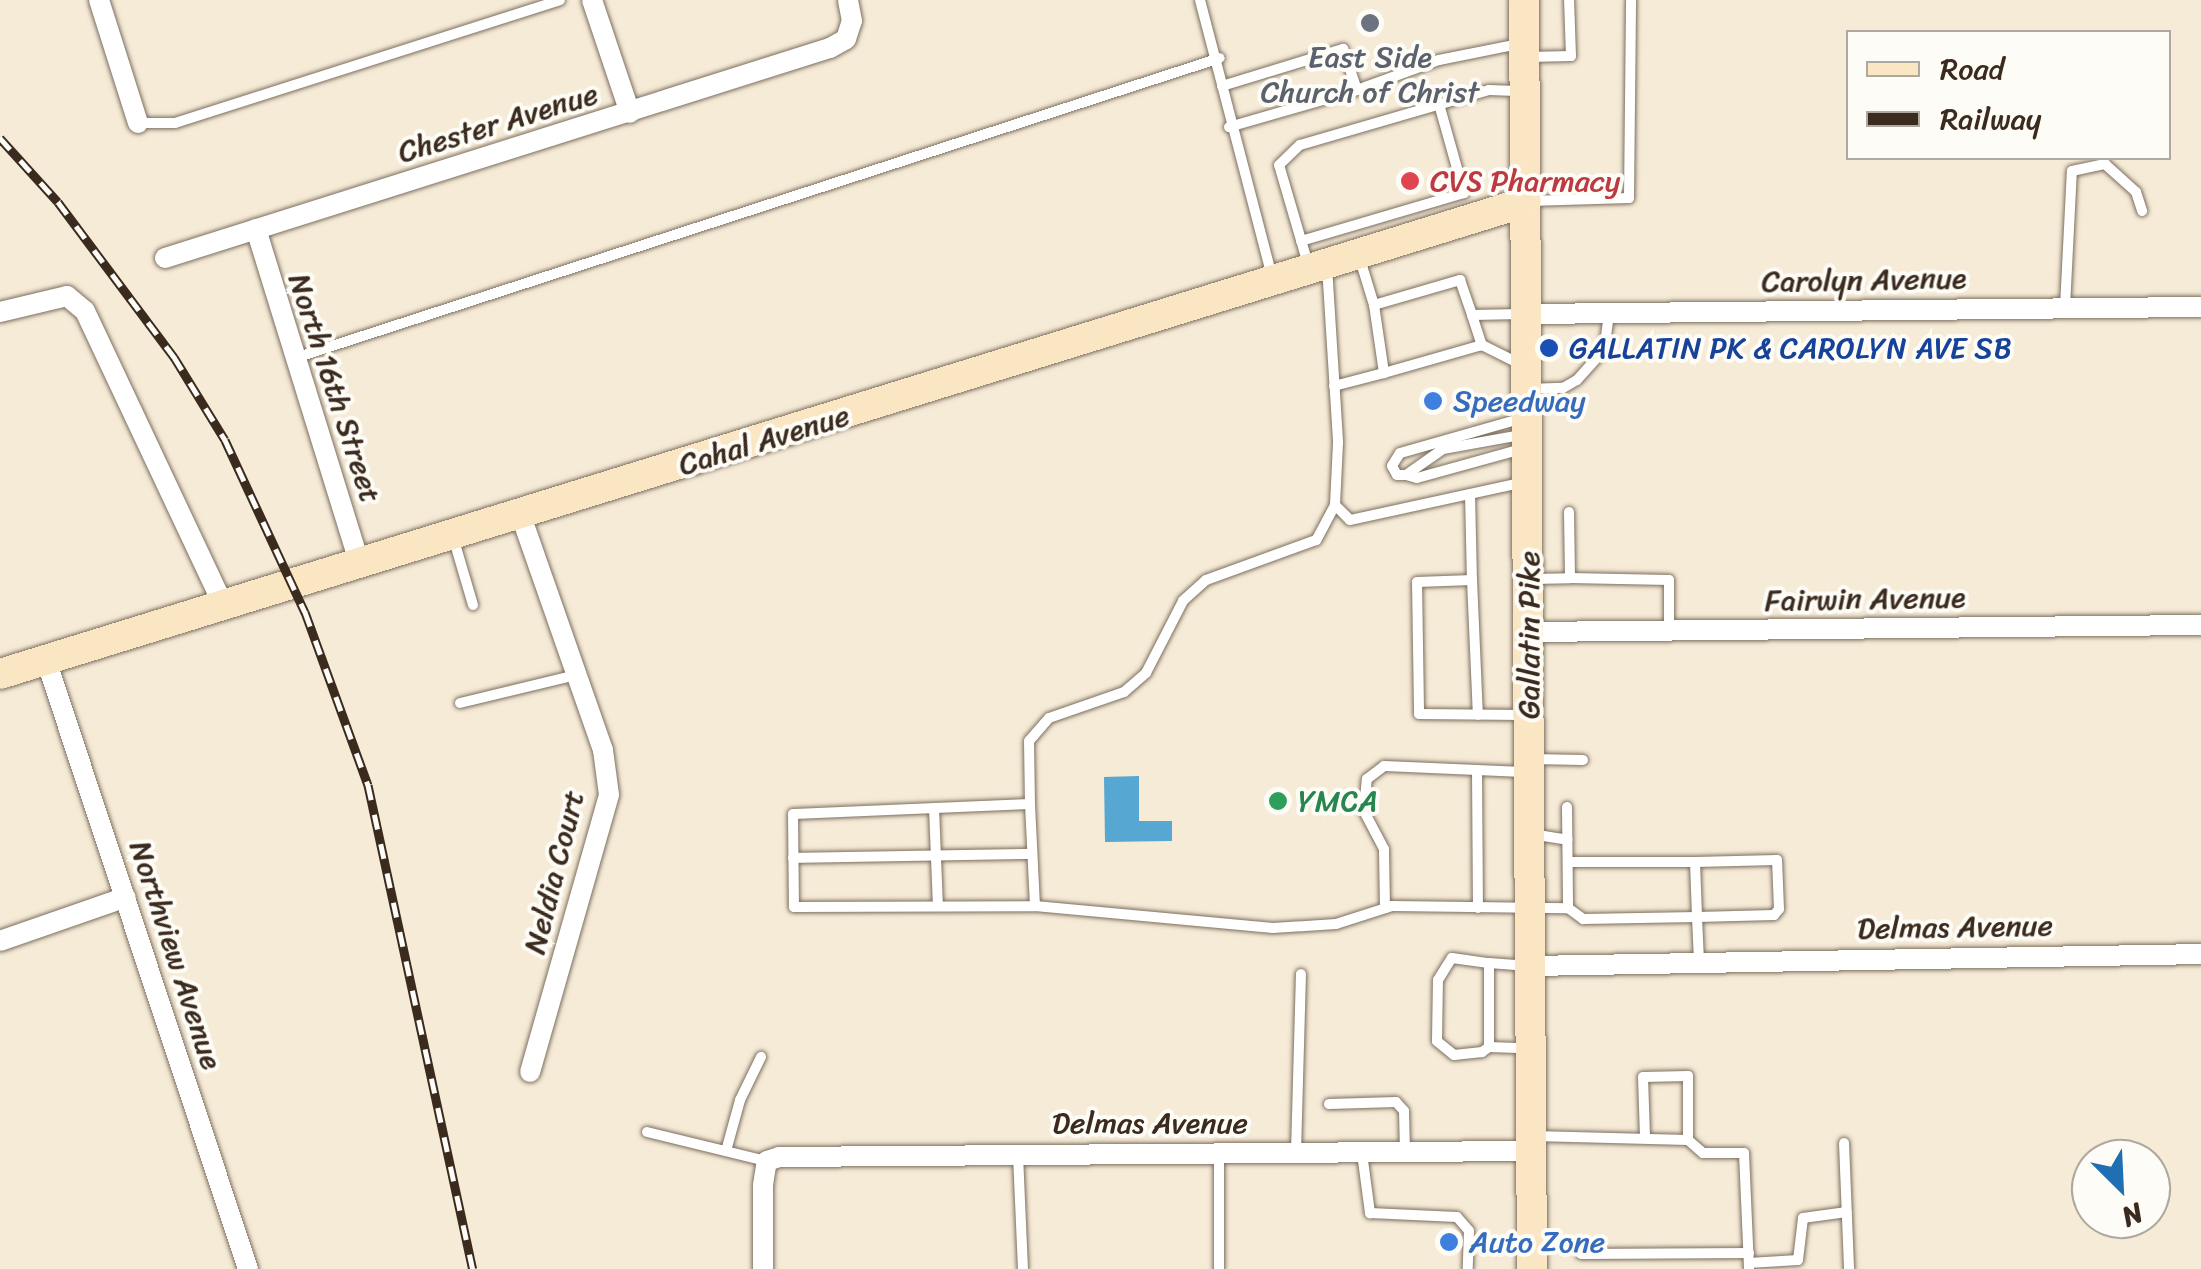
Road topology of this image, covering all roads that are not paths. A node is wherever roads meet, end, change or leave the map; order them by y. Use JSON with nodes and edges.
{"nodes":[{"id":1,"x":99,"y":0,"type":"edge"},
{"id":2,"x":560,"y":0,"type":"edge"},
{"id":3,"x":592,"y":0,"type":"edge"},
{"id":4,"x":848,"y":0,"type":"edge"},
{"id":5,"x":1200,"y":0,"type":"edge"},
{"id":6,"x":1524,"y":0,"type":"edge"},
{"id":7,"x":1569,"y":0,"type":"edge"},
{"id":8,"x":1630,"y":0,"type":"edge"},
{"id":9,"x":1525,"y":50,"type":"junction"},
{"id":10,"x":1220,"y":58,"type":"junction"},
{"id":11,"x":1222,"y":86,"type":"junction"},
{"id":12,"x":1357,"y":90,"type":"junction"},
{"id":13,"x":1526,"y":91,"type":"junction"},
{"id":14,"x":1439,"y":104,"type":"junction"},
{"id":15,"x":630,"y":114,"type":"junction"},
{"id":16,"x":138,"y":123,"type":"joint"},
{"id":17,"x":1229,"y":127,"type":"junction"},
{"id":18,"x":1526,"y":202,"type":"junction"},
{"id":19,"x":2142,"y":211,"type":"dead end"},
{"id":20,"x":256,"y":230,"type":"junction"},
{"id":21,"x":1358,"y":255,"type":"junction"},
{"id":22,"x":166,"y":258,"type":"dead end"},
{"id":23,"x":1312,"y":258,"type":"junction"},
{"id":24,"x":1273,"y":281,"type":"junction"},
{"id":25,"x":1374,"y":305,"type":"junction"},
{"id":26,"x":2201,"y":307,"type":"edge"},
{"id":27,"x":2065,"y":308,"type":"junction"},
{"id":28,"x":0,"y":312,"type":"edge"},
{"id":29,"x":1609,"y":313,"type":"junction"},
{"id":30,"x":1528,"y":314,"type":"junction"},
{"id":31,"x":1472,"y":315,"type":"junction"},
{"id":32,"x":1445,"y":339,"type":"dead end"},
{"id":33,"x":1482,"y":345,"type":"junction"},
{"id":34,"x":1416,"y":348,"type":"dead end"},
{"id":35,"x":1450,"y":354,"type":"junction"},
{"id":36,"x":294,"y":358,"type":"junction"},
{"id":37,"x":1421,"y":362,"type":"junction"},
{"id":38,"x":1384,"y":373,"type":"junction"},
{"id":39,"x":1334,"y":386,"type":"junction"},
{"id":40,"x":1528,"y":411,"type":"junction"},
{"id":41,"x":1406,"y":475,"type":"junction"},
{"id":42,"x":1529,"y":481,"type":"junction"},
{"id":43,"x":1470,"y":494,"type":"junction"},
{"id":44,"x":1335,"y":505,"type":"junction"},
{"id":45,"x":1569,"y":512,"type":"dead end"},
{"id":46,"x":521,"y":516,"type":"junction"},
{"id":47,"x":452,"y":536,"type":"junction"},
{"id":48,"x":360,"y":564,"type":"junction"},
{"id":49,"x":1570,"y":578,"type":"junction"},
{"id":50,"x":1530,"y":579,"type":"junction"},
{"id":51,"x":1472,"y":580,"type":"junction"},
{"id":52,"x":473,"y":605,"type":"dead end"},
{"id":53,"x":224,"y":607,"type":"junction"},
{"id":54,"x":2201,"y":625,"type":"edge"},
{"id":55,"x":1669,"y":630,"type":"junction"},
{"id":56,"x":1530,"y":632,"type":"junction"},
{"id":57,"x":46,"y":660,"type":"junction"},
{"id":58,"x":0,"y":674,"type":"edge"},
{"id":59,"x":577,"y":675,"type":"junction"},
{"id":60,"x":460,"y":703,"type":"dead end"},
{"id":61,"x":1478,"y":715,"type":"junction"},
{"id":62,"x":1529,"y":715,"type":"junction"},
{"id":63,"x":1583,"y":760,"type":"dead end"},
{"id":64,"x":1530,"y":766,"type":"junction"},
{"id":65,"x":1477,"y":770,"type":"junction"},
{"id":66,"x":1030,"y":804,"type":"junction"},
{"id":67,"x":1568,"y":807,"type":"dead end"},
{"id":68,"x":934,"y":808,"type":"junction"},
{"id":69,"x":1530,"y":834,"type":"junction"},
{"id":70,"x":1568,"y":840,"type":"junction"},
{"id":71,"x":1032,"y":854,"type":"junction"},
{"id":72,"x":936,"y":856,"type":"junction"},
{"id":73,"x":794,"y":858,"type":"junction"},
{"id":74,"x":1568,"y":862,"type":"junction"},
{"id":75,"x":1694,"y":862,"type":"junction"},
{"id":76,"x":126,"y":897,"type":"junction"},
{"id":77,"x":938,"y":906,"type":"junction"},
{"id":78,"x":1035,"y":906,"type":"junction"},
{"id":79,"x":1386,"y":908,"type":"junction"},
{"id":80,"x":1478,"y":908,"type":"junction"},
{"id":81,"x":1568,"y":908,"type":"junction"},
{"id":82,"x":1530,"y":910,"type":"junction"},
{"id":83,"x":1696,"y":917,"type":"junction"},
{"id":84,"x":0,"y":940,"type":"edge"},
{"id":85,"x":2201,"y":954,"type":"edge"},
{"id":86,"x":1699,"y":961,"type":"junction"},
{"id":87,"x":1488,"y":963,"type":"junction"},
{"id":88,"x":1530,"y":966,"type":"junction"},
{"id":89,"x":1301,"y":974,"type":"dead end"},
{"id":90,"x":1489,"y":1047,"type":"junction"},
{"id":91,"x":1531,"y":1048,"type":"junction"},
{"id":92,"x":762,"y":1057,"type":"dead end"},
{"id":93,"x":530,"y":1072,"type":"dead end"},
{"id":94,"x":1329,"y":1104,"type":"dead end"},
{"id":95,"x":647,"y":1132,"type":"dead end"},
{"id":96,"x":1645,"y":1137,"type":"junction"},
{"id":97,"x":1688,"y":1140,"type":"junction"},
{"id":98,"x":1844,"y":1143,"type":"dead end"},
{"id":99,"x":1533,"y":1144,"type":"junction"},
{"id":100,"x":726,"y":1151,"type":"junction"},
{"id":101,"x":1296,"y":1152,"type":"junction"},
{"id":102,"x":1362,"y":1152,"type":"junction"},
{"id":103,"x":1405,"y":1152,"type":"junction"},
{"id":104,"x":1219,"y":1153,"type":"junction"},
{"id":105,"x":1018,"y":1154,"type":"junction"},
{"id":106,"x":768,"y":1162,"type":"junction"},
{"id":107,"x":1846,"y":1212,"type":"junction"},
{"id":108,"x":1581,"y":1254,"type":"dead end"},
{"id":109,"x":1749,"y":1262,"type":"edge"},
{"id":110,"x":248,"y":1269,"type":"edge"},
{"id":111,"x":763,"y":1269,"type":"edge"},
{"id":112,"x":1023,"y":1269,"type":"edge"},
{"id":113,"x":1218,"y":1269,"type":"edge"},
{"id":114,"x":1468,"y":1269,"type":"edge"},
{"id":115,"x":1532,"y":1269,"type":"edge"},
{"id":116,"x":1848,"y":1269,"type":"edge"}],
"edges":[{"from":1,"to":16,"type":"street"},
{"from":2,"to":16,"type":"lane"},
{"from":3,"to":15,"type":"street"},
{"from":4,"to":15,"type":"street","name":"Chester Avenue"},
{"from":5,"to":10,"type":"lane"},
{"from":6,"to":9,"type":"street","name":"Gallatin Pike"},
{"from":7,"to":9,"type":"lane"},
{"from":8,"to":18,"type":"lane"},
{"from":9,"to":12,"type":"lane"},
{"from":9,"to":13,"type":"street","name":"Gallatin Pike"},
{"from":10,"to":11,"type":"lane"},
{"from":10,"to":36,"type":"lane"},
{"from":11,"to":12,"type":"lane"},
{"from":11,"to":17,"type":"lane"},
{"from":12,"to":17,"type":"lane"},
{"from":13,"to":14,"type":"lane"},
{"from":13,"to":18,"type":"street","name":"Gallatin Pike"},
{"from":14,"to":23,"type":"lane"},
{"from":14,"to":23,"type":"lane"},
{"from":15,"to":20,"type":"street","name":"Chester Avenue"},
{"from":17,"to":24,"type":"lane"},
{"from":18,"to":21,"type":"street","name":"Cahal Avenue"},
{"from":18,"to":30,"type":"street","name":"Gallatin Pike"},
{"from":19,"to":27,"type":"lane"},
{"from":20,"to":22,"type":"street","name":"Chester Avenue"},
{"from":20,"to":36,"type":"street","name":"North 16th Street"},
{"from":21,"to":23,"type":"street","name":"Cahal Avenue"},
{"from":21,"to":25,"type":"lane"},
{"from":23,"to":24,"type":"street","name":"Cahal Avenue"},
{"from":23,"to":39,"type":"lane"},
{"from":24,"to":46,"type":"street","name":"Cahal Avenue"},
{"from":25,"to":31,"type":"lane"},
{"from":25,"to":38,"type":"lane"},
{"from":26,"to":27,"type":"street","name":"Carolyn Avenue"},
{"from":27,"to":29,"type":"street","name":"Carolyn Avenue"},
{"from":28,"to":53,"type":"street"},
{"from":29,"to":30,"type":"street","name":"Carolyn Avenue"},
{"from":29,"to":40,"type":"lane"},
{"from":30,"to":31,"type":"lane"},
{"from":30,"to":40,"type":"street","name":"Gallatin Pike"},
{"from":31,"to":33,"type":"lane"},
{"from":32,"to":35,"type":"lane"},
{"from":33,"to":35,"type":"lane"},
{"from":33,"to":40,"type":"lane"},
{"from":34,"to":37,"type":"lane"},
{"from":35,"to":37,"type":"lane"},
{"from":36,"to":48,"type":"street","name":"North 16th Street"},
{"from":37,"to":38,"type":"lane"},
{"from":38,"to":39,"type":"lane"},
{"from":39,"to":44,"type":"lane"},
{"from":40,"to":41,"type":"lane"},
{"from":40,"to":41,"type":"lane"},
{"from":40,"to":41,"type":"lane"},
{"from":40,"to":42,"type":"street","name":"Gallatin Pike"},
{"from":42,"to":43,"type":"lane"},
{"from":42,"to":50,"type":"street","name":"Gallatin Pike"},
{"from":43,"to":44,"type":"lane"},
{"from":43,"to":51,"type":"lane"},
{"from":44,"to":66,"type":"lane"},
{"from":45,"to":49,"type":"lane"},
{"from":46,"to":47,"type":"street","name":"Cahal Avenue"},
{"from":46,"to":59,"type":"street","name":"Neldia Court"},
{"from":47,"to":48,"type":"street","name":"Cahal Avenue"},
{"from":47,"to":52,"type":"lane"},
{"from":48,"to":53,"type":"street","name":"Cahal Avenue"},
{"from":49,"to":50,"type":"lane"},
{"from":49,"to":55,"type":"lane"},
{"from":50,"to":56,"type":"street","name":"Gallatin Pike"},
{"from":51,"to":61,"type":"lane"},
{"from":51,"to":61,"type":"lane"},
{"from":53,"to":57,"type":"street","name":"Cahal Avenue"},
{"from":54,"to":55,"type":"street","name":"Fairwin Avenue"},
{"from":55,"to":56,"type":"street","name":"Fairwin Avenue"},
{"from":56,"to":62,"type":"street","name":"Gallatin Pike"},
{"from":57,"to":58,"type":"street","name":"Cahal Avenue"},
{"from":57,"to":76,"type":"street","name":"Northview Avenue"},
{"from":59,"to":60,"type":"lane"},
{"from":59,"to":93,"type":"street","name":"Neldia Court"},
{"from":61,"to":62,"type":"lane"},
{"from":62,"to":64,"type":"street","name":"Gallatin Pike"},
{"from":63,"to":64,"type":"lane"},
{"from":64,"to":65,"type":"lane"},
{"from":64,"to":69,"type":"street","name":"Gallatin Pike"},
{"from":65,"to":79,"type":"lane"},
{"from":65,"to":80,"type":"lane"},
{"from":66,"to":68,"type":"lane"},
{"from":66,"to":71,"type":"lane"},
{"from":67,"to":70,"type":"lane"},
{"from":68,"to":72,"type":"lane"},
{"from":68,"to":73,"type":"lane"},
{"from":69,"to":70,"type":"lane"},
{"from":69,"to":82,"type":"street","name":"Gallatin Pike"},
{"from":70,"to":74,"type":"lane"},
{"from":71,"to":72,"type":"lane"},
{"from":71,"to":78,"type":"lane"},
{"from":72,"to":73,"type":"lane"},
{"from":72,"to":77,"type":"lane"},
{"from":73,"to":77,"type":"lane"},
{"from":74,"to":75,"type":"lane"},
{"from":74,"to":81,"type":"lane"},
{"from":75,"to":83,"type":"lane"},
{"from":75,"to":83,"type":"lane"},
{"from":76,"to":84,"type":"street"},
{"from":76,"to":110,"type":"street","name":"Northview Avenue"},
{"from":77,"to":78,"type":"lane"},
{"from":78,"to":79,"type":"lane"},
{"from":79,"to":80,"type":"lane"},
{"from":80,"to":82,"type":"lane"},
{"from":81,"to":82,"type":"lane"},
{"from":81,"to":83,"type":"lane"},
{"from":82,"to":88,"type":"street","name":"Gallatin Pike"},
{"from":83,"to":86,"type":"lane"},
{"from":85,"to":86,"type":"street","name":"Delmas Avenue"},
{"from":86,"to":88,"type":"street","name":"Delmas Avenue"},
{"from":87,"to":88,"type":"lane"},
{"from":87,"to":90,"type":"lane"},
{"from":87,"to":90,"type":"lane"},
{"from":88,"to":91,"type":"street","name":"Gallatin Pike"},
{"from":89,"to":101,"type":"lane"},
{"from":90,"to":91,"type":"lane"},
{"from":91,"to":99,"type":"street","name":"Gallatin Pike"},
{"from":92,"to":100,"type":"lane"},
{"from":94,"to":103,"type":"lane"},
{"from":95,"to":100,"type":"lane"},
{"from":96,"to":97,"type":"lane"},
{"from":96,"to":97,"type":"lane"},
{"from":96,"to":99,"type":"lane"},
{"from":97,"to":109,"type":"lane"},
{"from":98,"to":107,"type":"lane"},
{"from":99,"to":103,"type":"street","name":"Delmas Avenue"},
{"from":99,"to":115,"type":"street","name":"Gallatin Pike"},
{"from":100,"to":106,"type":"lane"},
{"from":101,"to":102,"type":"street","name":"Delmas Avenue"},
{"from":101,"to":104,"type":"street","name":"Delmas Avenue"},
{"from":102,"to":103,"type":"street","name":"Delmas Avenue"},
{"from":102,"to":114,"type":"lane"},
{"from":104,"to":105,"type":"street","name":"Delmas Avenue"},
{"from":104,"to":113,"type":"lane"},
{"from":105,"to":106,"type":"street","name":"Delmas Avenue"},
{"from":105,"to":112,"type":"lane"},
{"from":106,"to":111,"type":"street"},
{"from":107,"to":109,"type":"lane"},
{"from":107,"to":116,"type":"lane"},
{"from":108,"to":109,"type":"lane"}]}
